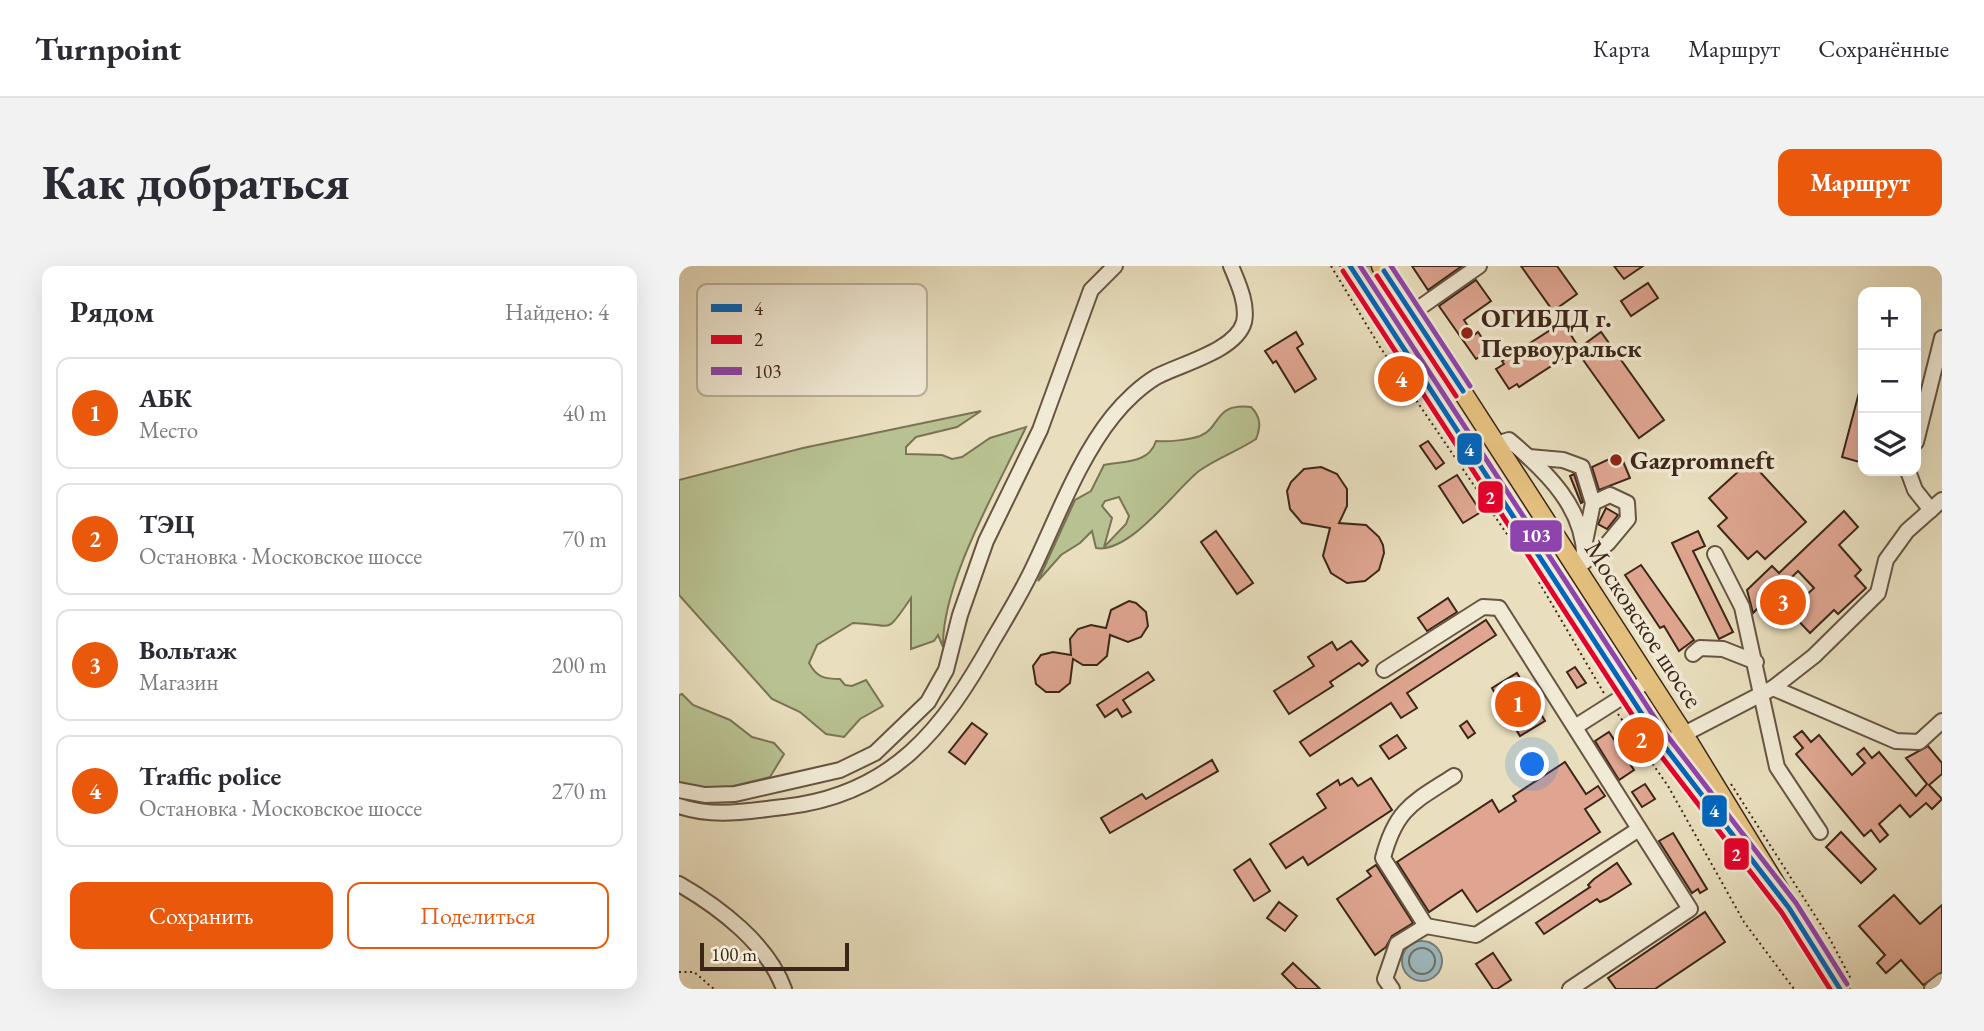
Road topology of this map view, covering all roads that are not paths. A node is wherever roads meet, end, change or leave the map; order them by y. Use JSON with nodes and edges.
{"nodes":[{"id":1,"x":1115,"y":266,"type":"edge"},
{"id":2,"x":1231,"y":266,"type":"edge"},
{"id":3,"x":1350,"y":266,"type":"edge"},
{"id":4,"x":1381,"y":266,"type":"edge"},
{"id":5,"x":1479,"y":266,"type":"edge"},
{"id":6,"x":1400,"y":296,"type":"junction"},
{"id":7,"x":1377,"y":308,"type":"junction"},
{"id":8,"x":1412,"y":313,"type":"junction"},
{"id":9,"x":1389,"y":330,"type":"junction"},
{"id":10,"x":1942,"y":338,"type":"edge"},
{"id":11,"x":1921,"y":422,"type":"edge"},
{"id":12,"x":1496,"y":444,"type":"junction"},
{"id":13,"x":1529,"y":457,"type":"junction"},
{"id":14,"x":1910,"y":476,"type":"edge"},
{"id":15,"x":1593,"y":503,"type":"junction"},
{"id":16,"x":1937,"y":505,"type":"edge"},
{"id":17,"x":1585,"y":544,"type":"junction"},
{"id":18,"x":1715,"y":554,"type":"dead end"},
{"id":19,"x":1580,"y":564,"type":"junction"},
{"id":20,"x":1693,"y":654,"type":"dead end"},
{"id":21,"x":1756,"y":662,"type":"junction"},
{"id":22,"x":1384,"y":670,"type":"dead end"},
{"id":23,"x":1649,"y":680,"type":"junction"},
{"id":24,"x":1768,"y":690,"type":"junction"},
{"id":25,"x":1628,"y":693,"type":"junction"},
{"id":26,"x":1942,"y":721,"type":"edge"},
{"id":27,"x":1575,"y":727,"type":"junction"},
{"id":28,"x":1683,"y":733,"type":"junction"},
{"id":29,"x":1663,"y":745,"type":"junction"},
{"id":30,"x":1454,"y":776,"type":"dead end"},
{"id":31,"x":679,"y":790,"type":"edge"},
{"id":32,"x":679,"y":806,"type":"edge"},
{"id":33,"x":1639,"y":829,"type":"junction"},
{"id":34,"x":1820,"y":832,"type":"dead end"},
{"id":35,"x":679,"y":884,"type":"edge"},
{"id":36,"x":1789,"y":908,"type":"junction"},
{"id":37,"x":1426,"y":926,"type":"junction"},
{"id":38,"x":1942,"y":981,"type":"edge"},
{"id":39,"x":784,"y":989,"type":"edge"},
{"id":40,"x":1392,"y":989,"type":"edge"},
{"id":41,"x":1570,"y":989,"type":"edge"},
{"id":42,"x":1840,"y":989,"type":"edge"},
{"id":43,"x":1932,"y":989,"type":"edge"}],
"edges":[{"from":1,"to":31,"type":"street"},
{"from":2,"to":32,"type":"street"},
{"from":3,"to":7,"type":"main road","name":"Московское шоссе"},
{"from":4,"to":6,"type":"main road","name":"Московское шоссе"},
{"from":5,"to":8,"type":"street"},
{"from":6,"to":7,"type":"main road"},
{"from":6,"to":8,"type":"main road","name":"Московское шоссе"},
{"from":7,"to":9,"type":"main road","name":"Московское шоссе"},
{"from":8,"to":9,"type":"main road"},
{"from":8,"to":12,"type":"main road","name":"Московское шоссе"},
{"from":9,"to":25,"type":"main road","name":"Московское шоссе"},
{"from":10,"to":11,"type":"street"},
{"from":12,"to":13,"type":"street"},
{"from":12,"to":19,"type":"main road","name":"Московское шоссе"},
{"from":13,"to":15,"type":"street"},
{"from":13,"to":17,"type":"street"},
{"from":14,"to":16,"type":"street"},
{"from":15,"to":17,"type":"street"},
{"from":15,"to":19,"type":"street"},
{"from":16,"to":24,"type":"street"},
{"from":17,"to":19,"type":"street"},
{"from":18,"to":21,"type":"street"},
{"from":19,"to":23,"type":"main road","name":"Московское шоссе"},
{"from":20,"to":21,"type":"street"},
{"from":21,"to":24,"type":"street"},
{"from":22,"to":27,"type":"street"},
{"from":23,"to":25,"type":"street"},
{"from":23,"to":28,"type":"main road","name":"Московское шоссе"},
{"from":24,"to":26,"type":"street"},
{"from":24,"to":28,"type":"street"},
{"from":24,"to":34,"type":"street"},
{"from":25,"to":27,"type":"street"},
{"from":25,"to":29,"type":"main road","name":"Московское шоссе"},
{"from":27,"to":33,"type":"street"},
{"from":28,"to":29,"type":"street"},
{"from":28,"to":36,"type":"main road","name":"Московское шоссе"},
{"from":29,"to":36,"type":"main road","name":"Московское шоссе"},
{"from":30,"to":37,"type":"street"},
{"from":33,"to":37,"type":"street"},
{"from":33,"to":41,"type":"street"},
{"from":35,"to":39,"type":"street"},
{"from":36,"to":42,"type":"main road","name":"Московское шоссе"},
{"from":37,"to":40,"type":"street"},
{"from":38,"to":43,"type":"street"}]}
